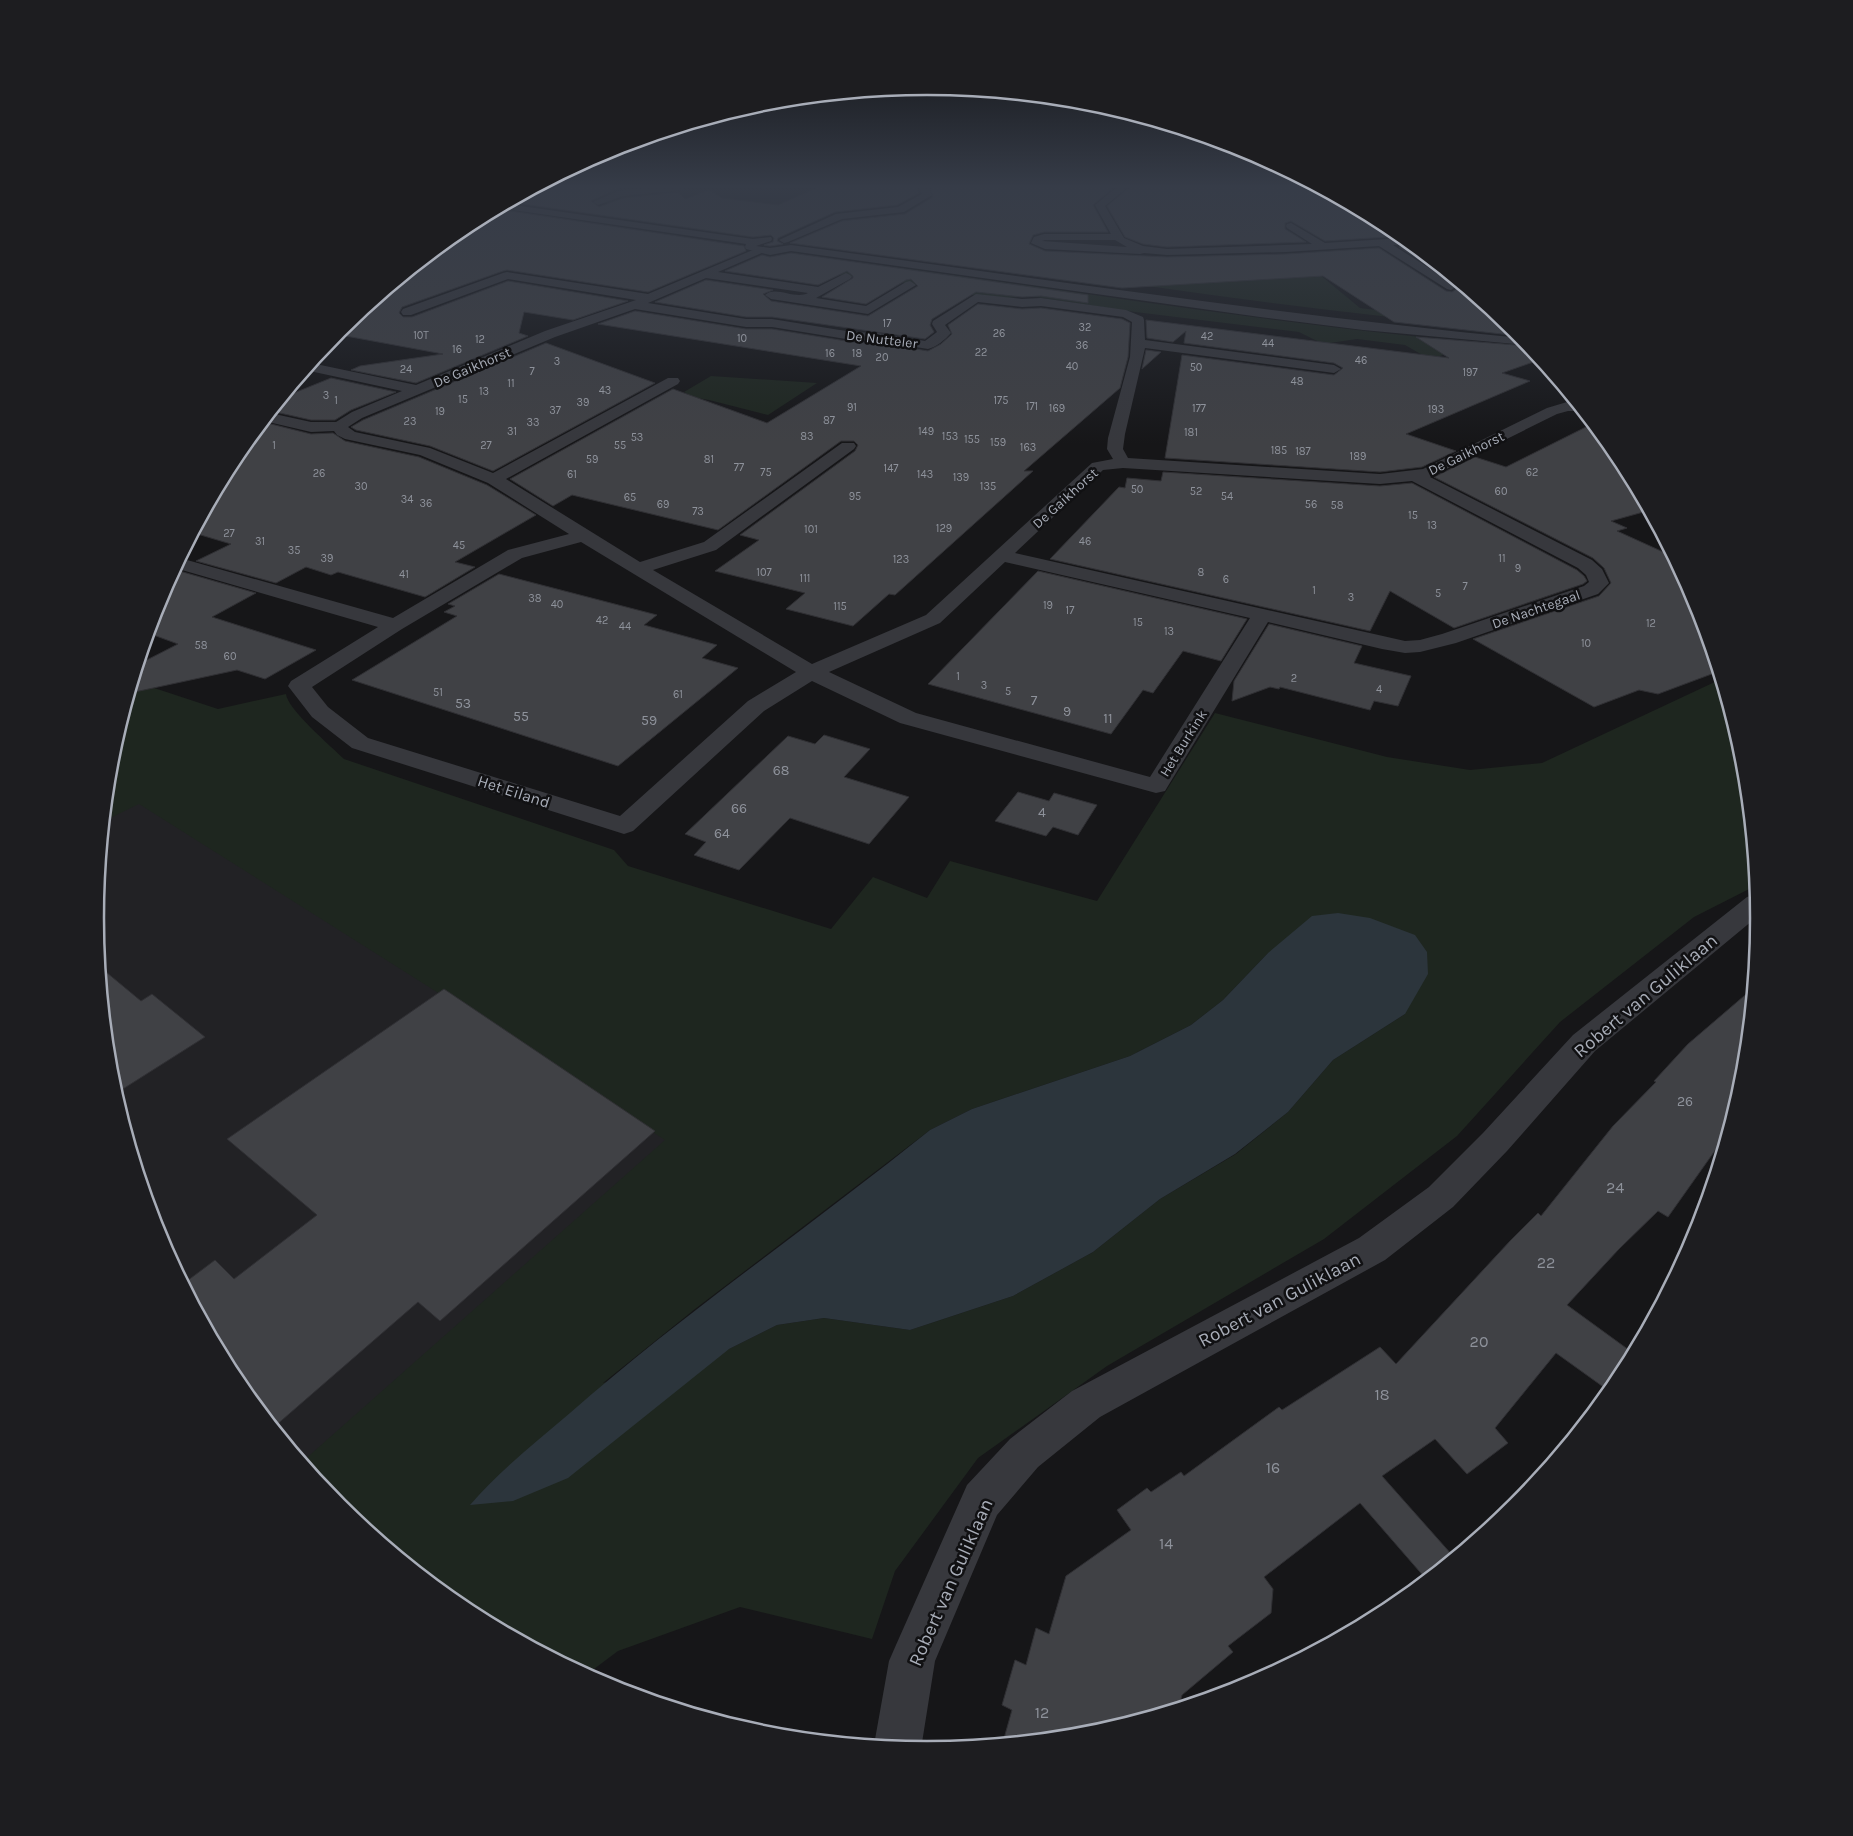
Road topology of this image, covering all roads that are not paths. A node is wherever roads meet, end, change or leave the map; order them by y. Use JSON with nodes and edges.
{"nodes":[{"id":1,"x":984,"y":273,"type":"edge"},
{"id":2,"x":1430,"y":273,"type":"edge"},
{"id":3,"x":705,"y":274,"type":"joint"},
{"id":4,"x":846,"y":278,"type":"dead end"},
{"id":5,"x":910,"y":285,"type":"dead end"},
{"id":6,"x":788,"y":286,"type":"junction"},
{"id":7,"x":1451,"y":286,"type":"dead end"},
{"id":8,"x":820,"y":291,"type":"junction"},
{"id":9,"x":804,"y":300,"type":"junction"},
{"id":10,"x":642,"y":302,"type":"junction"},
{"id":11,"x":407,"y":312,"type":"dead end"},
{"id":12,"x":739,"y":312,"type":"dead end"},
{"id":13,"x":723,"y":320,"type":"junction"},
{"id":14,"x":1513,"y":341,"type":"edge"},
{"id":15,"x":1138,"y":344,"type":"junction"},
{"id":16,"x":315,"y":368,"type":"edge"},
{"id":17,"x":1334,"y":369,"type":"dead end"},
{"id":18,"x":673,"y":381,"type":"dead end"},
{"id":19,"x":420,"y":390,"type":"junction"},
{"id":20,"x":1570,"y":406,"type":"edge"},
{"id":21,"x":273,"y":418,"type":"edge"},
{"id":22,"x":340,"y":426,"type":"junction"},
{"id":23,"x":848,"y":446,"type":"dead end"},
{"id":24,"x":1123,"y":463,"type":"junction"},
{"id":25,"x":1415,"y":476,"type":"junction"},
{"id":26,"x":494,"y":480,"type":"junction"},
{"id":27,"x":584,"y":535,"type":"junction"},
{"id":28,"x":1003,"y":556,"type":"junction"},
{"id":29,"x":183,"y":565,"type":"edge"},
{"id":30,"x":638,"y":569,"type":"junction"},
{"id":31,"x":1262,"y":615,"type":"junction"},
{"id":32,"x":395,"y":625,"type":"junction"},
{"id":33,"x":811,"y":672,"type":"junction"},
{"id":34,"x":1750,"y":909,"type":"edge"},
{"id":35,"x":899,"y":1740,"type":"edge"}],
"edges":[{"from":1,"to":14,"type":"street"},
{"from":2,"to":7,"type":"street"},
{"from":3,"to":6,"type":"street"},
{"from":3,"to":10,"type":"street","name":"De Gaikhorst"},
{"from":4,"to":8,"type":"street"},
{"from":5,"to":9,"type":"street","name":"De Nutteler"},
{"from":6,"to":8,"type":"street"},
{"from":6,"to":9,"type":"street","name":"De Nutteler"},
{"from":8,"to":9,"type":"street"},
{"from":10,"to":11,"type":"street","name":"De Nutteler"},
{"from":10,"to":13,"type":"street","name":"De Nutteler"},
{"from":10,"to":19,"type":"street","name":"De Gaikhorst"},
{"from":12,"to":13,"type":"street"},
{"from":13,"to":15,"type":"street","name":"De Nutteler"},
{"from":15,"to":17,"type":"street"},
{"from":15,"to":24,"type":"street","name":"De Nutteler"},
{"from":16,"to":19,"type":"street"},
{"from":18,"to":26,"type":"street"},
{"from":19,"to":22,"type":"street","name":"De Gaikhorst"},
{"from":20,"to":25,"type":"street","name":"De Gaikhorst"},
{"from":21,"to":22,"type":"street"},
{"from":22,"to":26,"type":"street"},
{"from":23,"to":30,"type":"street"},
{"from":24,"to":25,"type":"street","name":"De Gaikhorst"},
{"from":24,"to":28,"type":"street","name":"De Gaikhorst"},
{"from":25,"to":31,"type":"street","name":"De Nachtegaal"},
{"from":26,"to":27,"type":"street"},
{"from":27,"to":30,"type":"street"},
{"from":27,"to":32,"type":"street","name":"Het Eiland"},
{"from":28,"to":31,"type":"street"},
{"from":28,"to":33,"type":"street","name":"De Gaikhorst"},
{"from":29,"to":32,"type":"street"},
{"from":30,"to":33,"type":"street"},
{"from":31,"to":33,"type":"street","name":"Het Burkink"},
{"from":32,"to":33,"type":"street","name":"Het Eiland"},
{"from":34,"to":35,"type":"street","name":"Robert van Guliklaan"}]}
